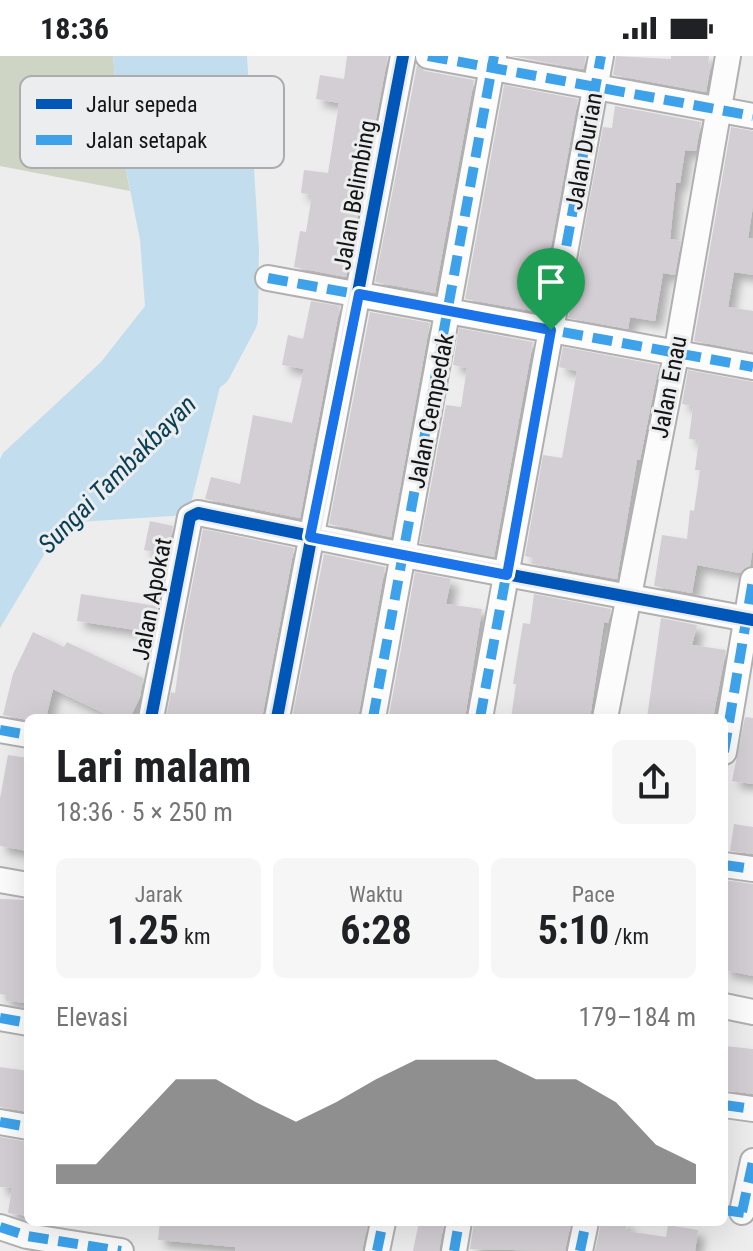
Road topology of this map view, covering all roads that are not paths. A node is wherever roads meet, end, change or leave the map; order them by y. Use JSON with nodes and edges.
{"nodes":[{"id":1,"x":403,"y":56,"type":"edge"},
{"id":2,"x":428,"y":56,"type":"edge"},
{"id":3,"x":601,"y":56,"type":"edge"},
{"id":4,"x":728,"y":56,"type":"edge"},
{"id":5,"x":493,"y":62,"type":"edge"},
{"id":6,"x":596,"y":87,"type":"junction"},
{"id":7,"x":718,"y":110,"type":"junction"},
{"id":8,"x":753,"y":116,"type":"edge"},
{"id":9,"x":268,"y":278,"type":"dead end"},
{"id":10,"x":359,"y":294,"type":"junction"},
{"id":11,"x":449,"y":311,"type":"junction"},
{"id":12,"x":551,"y":330,"type":"junction"},
{"id":13,"x":676,"y":355,"type":"junction"},
{"id":14,"x":753,"y":367,"type":"edge"},
{"id":15,"x":310,"y":537,"type":"junction"},
{"id":16,"x":404,"y":555,"type":"junction"},
{"id":17,"x":507,"y":575,"type":"junction"},
{"id":18,"x":753,"y":580,"type":"edge"},
{"id":19,"x":627,"y":596,"type":"junction"},
{"id":20,"x":750,"y":619,"type":"edge"},
{"id":21,"x":152,"y":714,"type":"edge"},
{"id":22,"x":278,"y":714,"type":"edge"},
{"id":23,"x":374,"y":714,"type":"edge"},
{"id":24,"x":481,"y":714,"type":"edge"},
{"id":25,"x":606,"y":714,"type":"edge"},
{"id":26,"x":0,"y":730,"type":"edge"},
{"id":27,"x":728,"y":732,"type":"edge"},
{"id":28,"x":24,"y":734,"type":"edge"},
{"id":29,"x":728,"y":866,"type":"edge"},
{"id":30,"x":753,"y":869,"type":"edge"},
{"id":31,"x":0,"y":880,"type":"edge"},
{"id":32,"x":24,"y":884,"type":"edge"},
{"id":33,"x":728,"y":1007,"type":"edge"},
{"id":34,"x":753,"y":1012,"type":"edge"},
{"id":35,"x":0,"y":1018,"type":"edge"},
{"id":36,"x":24,"y":1022,"type":"edge"},
{"id":37,"x":728,"y":1106,"type":"edge"},
{"id":38,"x":753,"y":1109,"type":"edge"},
{"id":39,"x":0,"y":1122,"type":"edge"},
{"id":40,"x":24,"y":1126,"type":"edge"},
{"id":41,"x":753,"y":1161,"type":"edge"},
{"id":42,"x":740,"y":1212,"type":"edge"},
{"id":43,"x":382,"y":1226,"type":"edge"},
{"id":44,"x":458,"y":1226,"type":"edge"},
{"id":45,"x":585,"y":1226,"type":"edge"},
{"id":46,"x":0,"y":1227,"type":"edge"},
{"id":47,"x":121,"y":1251,"type":"edge"},
{"id":48,"x":377,"y":1251,"type":"edge"},
{"id":49,"x":454,"y":1251,"type":"edge"},
{"id":50,"x":580,"y":1251,"type":"edge"}],
"edges":[{"from":1,"to":10,"type":"street","name":"Jalan Belimbing"},
{"from":2,"to":5,"type":"street"},
{"from":3,"to":6,"type":"street","name":"Jalan Durian"},
{"from":4,"to":7,"type":"street","name":"Jalan Enau"},
{"from":5,"to":6,"type":"street"},
{"from":5,"to":11,"type":"street","name":"Jalan Cempedak"},
{"from":6,"to":7,"type":"street"},
{"from":6,"to":12,"type":"street","name":"Jalan Durian"},
{"from":7,"to":8,"type":"street"},
{"from":7,"to":13,"type":"street","name":"Jalan Enau"},
{"from":9,"to":10,"type":"street"},
{"from":10,"to":11,"type":"street"},
{"from":10,"to":15,"type":"street","name":"Jalan Belimbing"},
{"from":11,"to":12,"type":"street"},
{"from":11,"to":16,"type":"street","name":"Jalan Cempedak"},
{"from":12,"to":13,"type":"street"},
{"from":12,"to":17,"type":"street","name":"Jalan Durian"},
{"from":13,"to":14,"type":"street"},
{"from":13,"to":19,"type":"street","name":"Jalan Enau"},
{"from":15,"to":16,"type":"street"},
{"from":15,"to":21,"type":"street","name":"Jalan Apokat"},
{"from":15,"to":22,"type":"street","name":"Jalan Belimbing"},
{"from":16,"to":17,"type":"street"},
{"from":16,"to":23,"type":"street","name":"Jalan Cempedak"},
{"from":17,"to":19,"type":"street"},
{"from":17,"to":24,"type":"street","name":"Jalan Durian"},
{"from":18,"to":20,"type":"street"},
{"from":19,"to":20,"type":"street"},
{"from":19,"to":25,"type":"street","name":"Jalan Enau"},
{"from":20,"to":27,"type":"street"},
{"from":26,"to":28,"type":"street"},
{"from":29,"to":30,"type":"street"},
{"from":31,"to":32,"type":"street"},
{"from":33,"to":34,"type":"street"},
{"from":35,"to":36,"type":"street"},
{"from":37,"to":38,"type":"street"},
{"from":39,"to":40,"type":"street"},
{"from":41,"to":42,"type":"street"},
{"from":43,"to":48,"type":"street"},
{"from":44,"to":49,"type":"street"},
{"from":45,"to":50,"type":"street"},
{"from":46,"to":47,"type":"street"}]}
